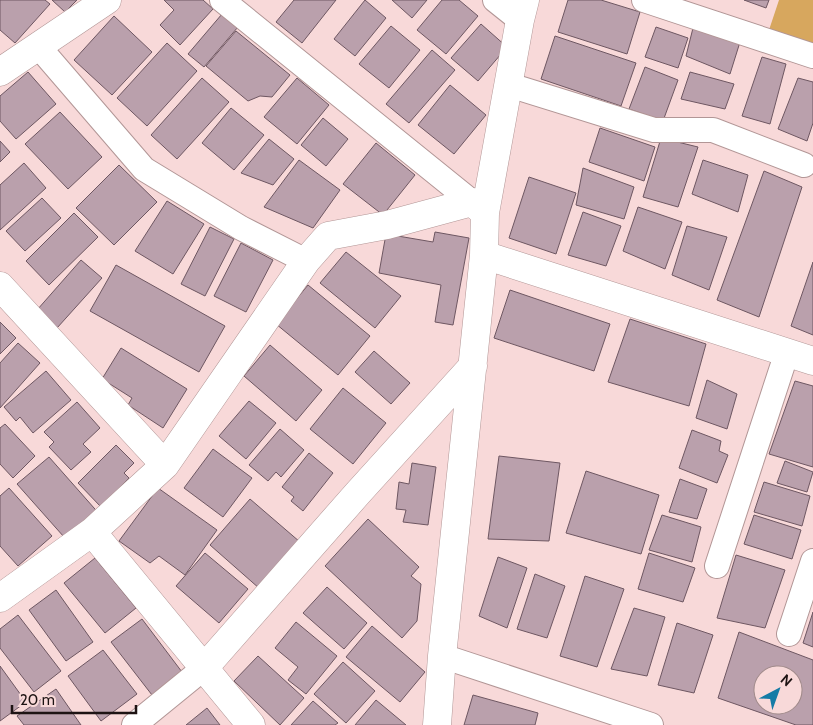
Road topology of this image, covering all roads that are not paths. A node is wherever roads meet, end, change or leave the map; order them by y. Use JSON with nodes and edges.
{"nodes":[{"id":1,"x":107,"y":0,"type":"edge"},
{"id":2,"x":222,"y":0,"type":"edge"},
{"id":3,"x":495,"y":0,"type":"edge"},
{"id":4,"x":644,"y":0,"type":"edge"},
{"id":5,"x":523,"y":10,"type":"edge"},
{"id":6,"x":38,"y":46,"type":"junction"},
{"id":7,"x":813,"y":56,"type":"edge"},
{"id":8,"x":0,"y":72,"type":"edge"},
{"id":9,"x":508,"y":85,"type":"junction"},
{"id":10,"x":804,"y":165,"type":"dead end"},
{"id":11,"x":478,"y":207,"type":"junction"},
{"id":12,"x":484,"y":255,"type":"junction"},
{"id":13,"x":306,"y":261,"type":"junction"},
{"id":14,"x":0,"y":286,"type":"edge"},
{"id":15,"x":787,"y":352,"type":"junction"},
{"id":16,"x":813,"y":361,"type":"edge"},
{"id":17,"x":473,"y":366,"type":"junction"},
{"id":18,"x":165,"y":465,"type":"junction"},
{"id":19,"x":92,"y":532,"type":"junction"},
{"id":20,"x":812,"y":565,"type":"edge"},
{"id":21,"x":717,"y":566,"type":"dead end"},
{"id":22,"x":0,"y":598,"type":"edge"},
{"id":23,"x":788,"y":634,"type":"dead end"},
{"id":24,"x":442,"y":656,"type":"junction"},
{"id":25,"x":204,"y":668,"type":"junction"},
{"id":26,"x":134,"y":725,"type":"edge"},
{"id":27,"x":251,"y":725,"type":"edge"},
{"id":28,"x":437,"y":725,"type":"edge"},
{"id":29,"x":651,"y":725,"type":"edge"}],
"edges":[{"from":1,"to":6,"type":"street"},
{"from":2,"to":11,"type":"lane"},
{"from":3,"to":5,"type":"lane"},
{"from":4,"to":7,"type":"lane"},
{"from":5,"to":9,"type":"street"},
{"from":6,"to":8,"type":"street"},
{"from":6,"to":13,"type":"lane"},
{"from":9,"to":10,"type":"lane"},
{"from":9,"to":11,"type":"street"},
{"from":11,"to":12,"type":"street"},
{"from":11,"to":13,"type":"street"},
{"from":12,"to":15,"type":"street"},
{"from":12,"to":17,"type":"street"},
{"from":13,"to":18,"type":"street"},
{"from":14,"to":18,"type":"street"},
{"from":15,"to":16,"type":"street"},
{"from":15,"to":21,"type":"lane"},
{"from":17,"to":24,"type":"street"},
{"from":17,"to":25,"type":"street"},
{"from":18,"to":19,"type":"street"},
{"from":19,"to":22,"type":"street"},
{"from":19,"to":25,"type":"street"},
{"from":20,"to":23,"type":"lane"},
{"from":24,"to":28,"type":"street"},
{"from":24,"to":29,"type":"lane"},
{"from":25,"to":26,"type":"lane"},
{"from":25,"to":27,"type":"street"}]}
